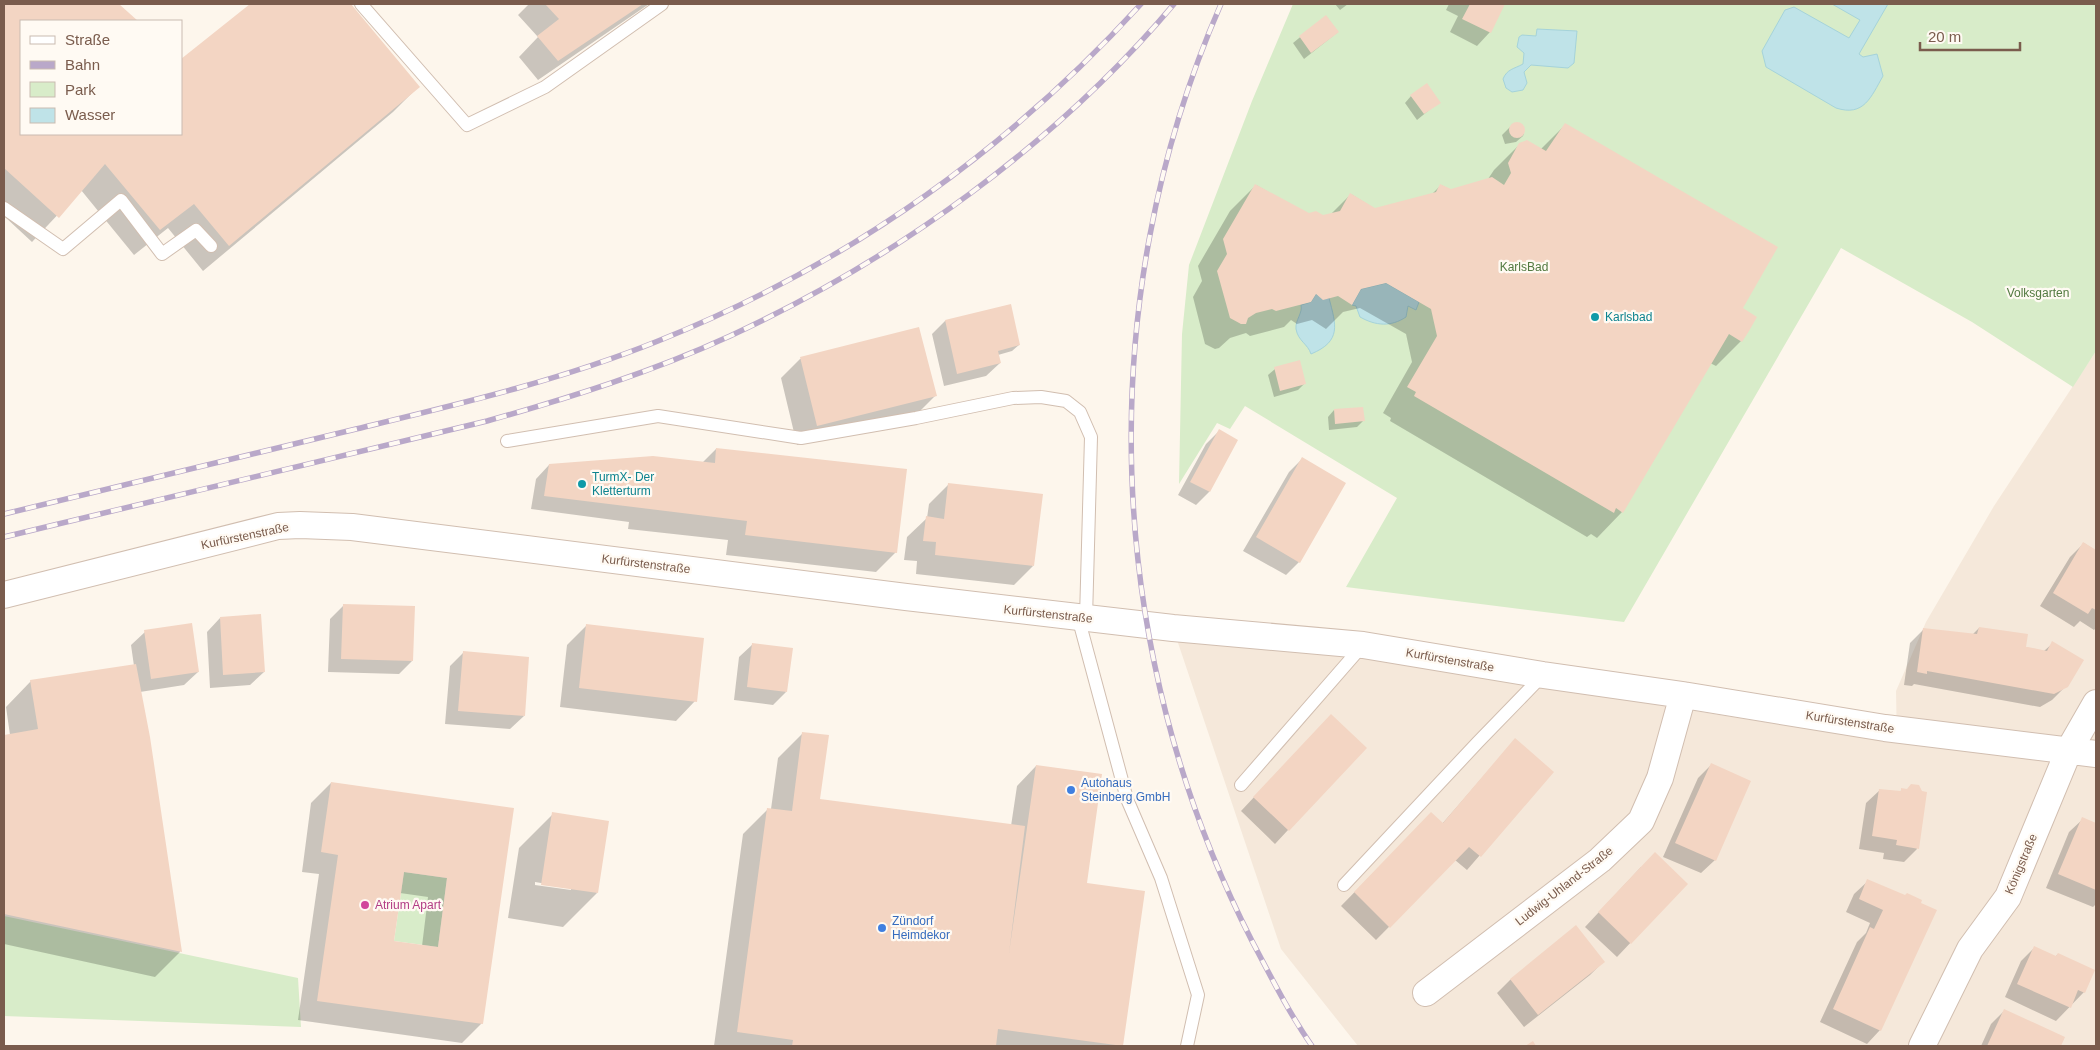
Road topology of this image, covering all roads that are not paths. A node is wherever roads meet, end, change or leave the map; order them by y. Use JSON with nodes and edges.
{"nodes":[{"id":1,"x":361,"y":4,"type":"edge"},
{"id":2,"x":662,"y":4,"type":"edge"},
{"id":3,"x":4,"y":208,"type":"edge"},
{"id":4,"x":211,"y":246,"type":"dead end"},
{"id":5,"x":507,"y":441,"type":"dead end"},
{"id":6,"x":4,"y":595,"type":"edge"},
{"id":7,"x":1082,"y":617,"type":"junction"},
{"id":8,"x":1362,"y":645,"type":"junction"},
{"id":9,"x":1543,"y":675,"type":"junction"},
{"id":10,"x":1683,"y":695,"type":"junction"},
{"id":11,"x":2096,"y":703,"type":"edge"},
{"id":12,"x":2069,"y":750,"type":"junction"},
{"id":13,"x":2096,"y":754,"type":"edge"},
{"id":14,"x":1241,"y":785,"type":"dead end"},
{"id":15,"x":1344,"y":885,"type":"dead end"},
{"id":16,"x":1426,"y":993,"type":"dead end"},
{"id":17,"x":1187,"y":1046,"type":"edge"},
{"id":18,"x":1922,"y":1046,"type":"edge"}],
"edges":[{"from":1,"to":2,"type":"lane"},
{"from":3,"to":4,"type":"lane"},
{"from":5,"to":7,"type":"lane"},
{"from":6,"to":7,"type":"street","name":"Kurfürstenstraße"},
{"from":7,"to":8,"type":"street","name":"Kurfürstenstraße"},
{"from":7,"to":17,"type":"lane"},
{"from":8,"to":9,"type":"street","name":"Kurfürstenstraße"},
{"from":8,"to":14,"type":"lane"},
{"from":9,"to":10,"type":"street","name":"Kurfürstenstraße"},
{"from":9,"to":15,"type":"lane"},
{"from":10,"to":12,"type":"street","name":"Kurfürstenstraße"},
{"from":10,"to":16,"type":"street","name":"Ludwig-Uhland-Straße"},
{"from":11,"to":12,"type":"street","name":"Königstraße"},
{"from":12,"to":13,"type":"street","name":"Kurfürstenstraße"},
{"from":12,"to":18,"type":"street","name":"Königstraße"}]}
